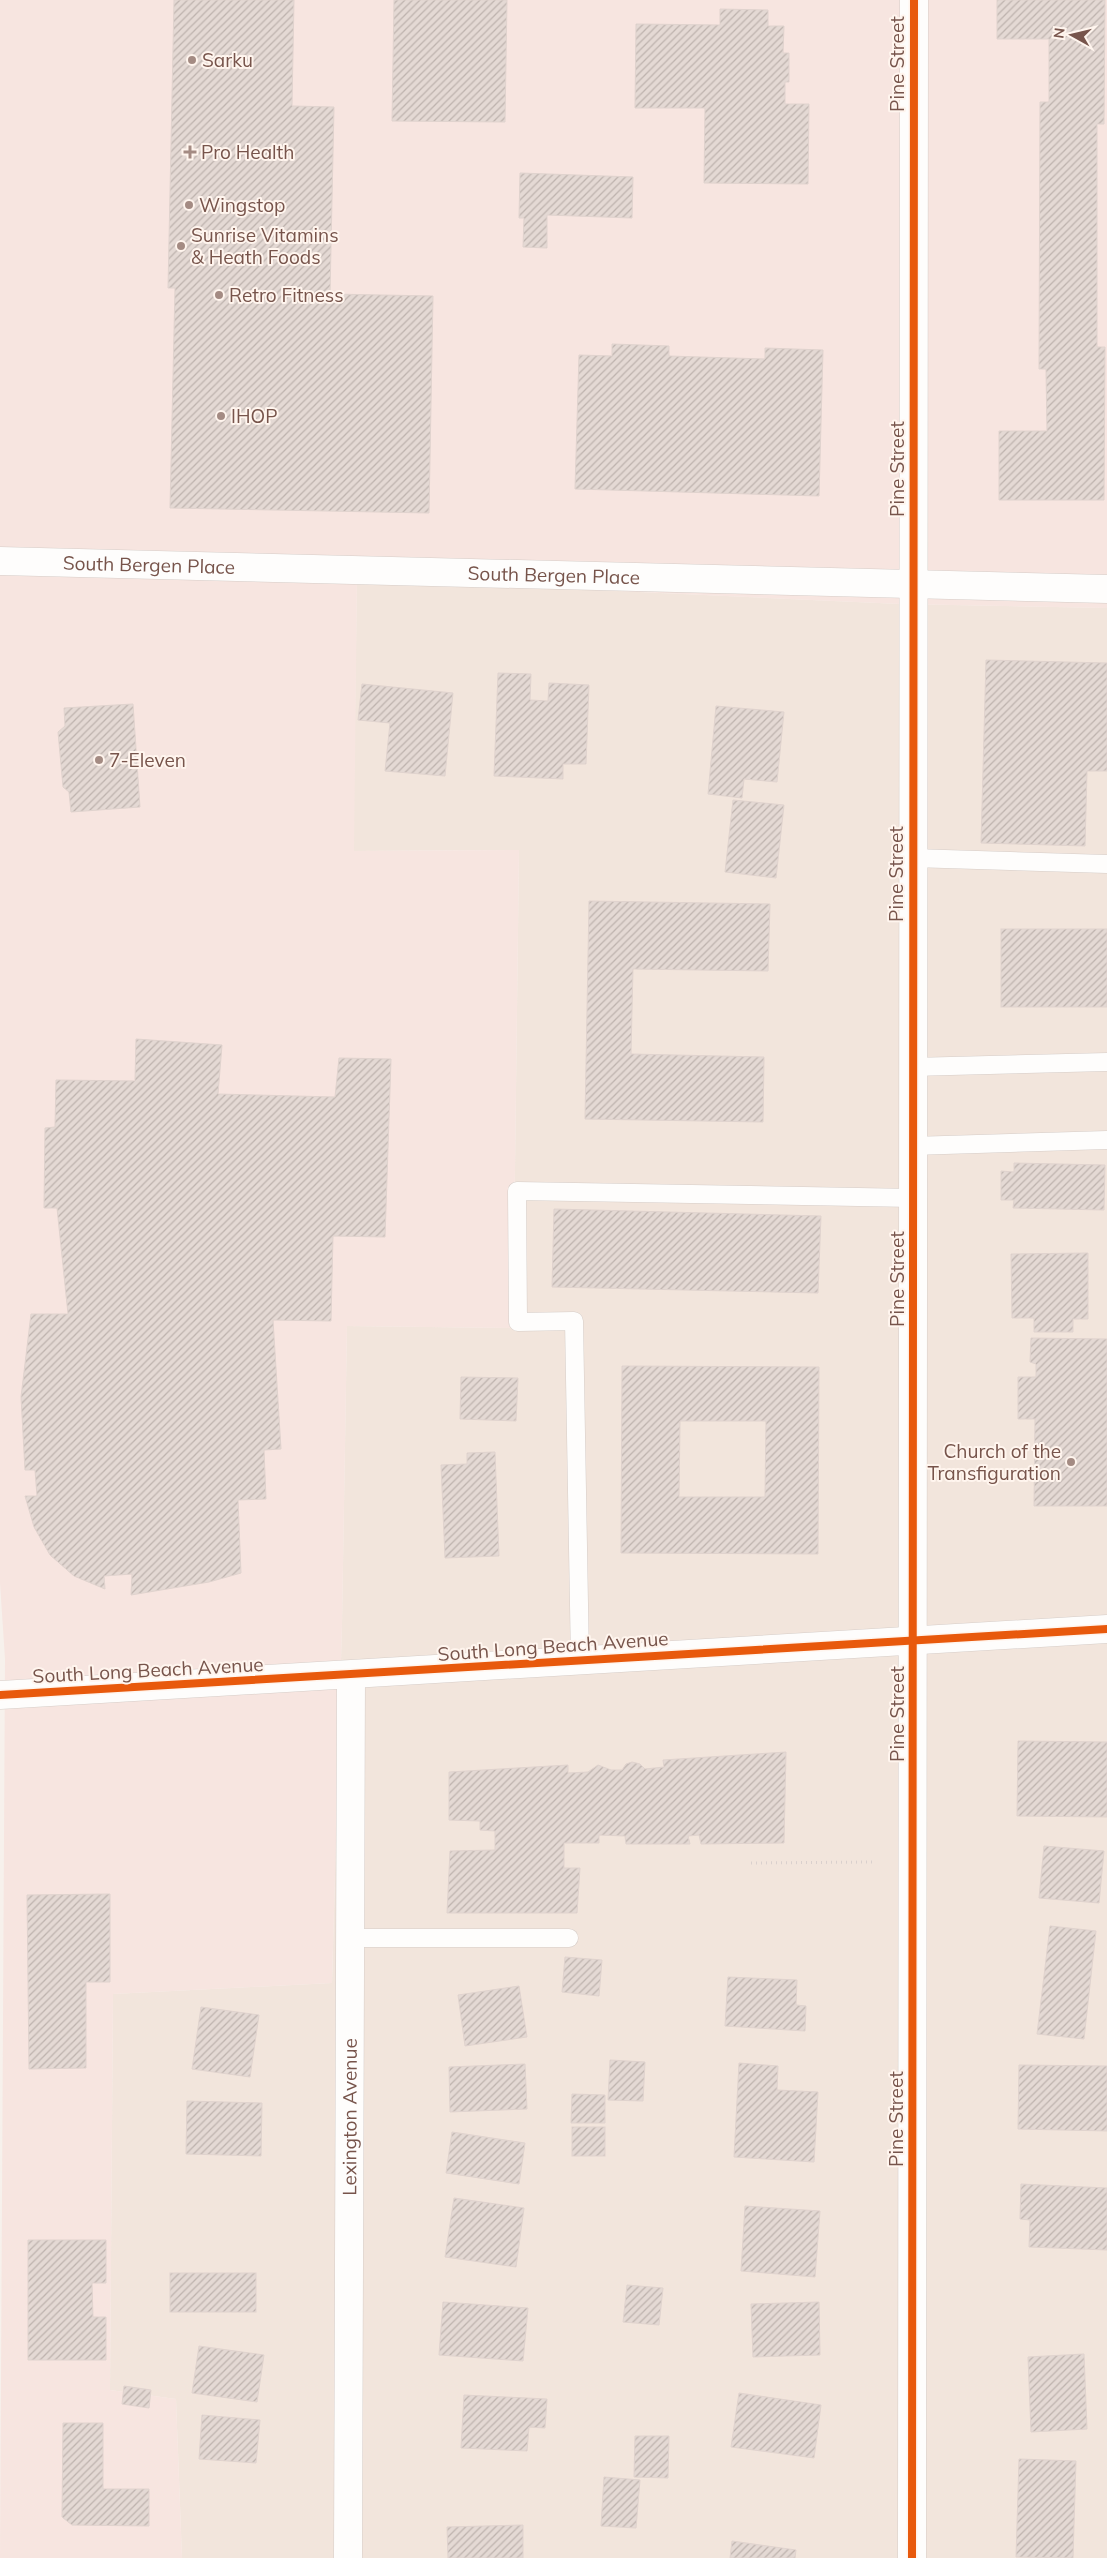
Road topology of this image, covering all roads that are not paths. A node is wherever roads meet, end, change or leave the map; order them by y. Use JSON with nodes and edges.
{"nodes":[{"id":1,"x":914,"y":0,"type":"edge"},
{"id":2,"x":0,"y":561,"type":"edge"},
{"id":3,"x":913,"y":584,"type":"junction"},
{"id":4,"x":1107,"y":589,"type":"edge"},
{"id":5,"x":912,"y":858,"type":"junction"},
{"id":6,"x":1107,"y":864,"type":"edge"},
{"id":7,"x":1107,"y":1062,"type":"edge"},
{"id":8,"x":912,"y":1067,"type":"junction"},
{"id":9,"x":1107,"y":1140,"type":"edge"},
{"id":10,"x":912,"y":1146,"type":"junction"},
{"id":11,"x":913,"y":1198,"type":"junction"},
{"id":12,"x":1107,"y":1629,"type":"edge"},
{"id":13,"x":913,"y":1640,"type":"junction"},
{"id":14,"x":580,"y":1661,"type":"junction"},
{"id":15,"x":351,"y":1675,"type":"junction"},
{"id":16,"x":0,"y":1695,"type":"edge"},
{"id":17,"x":350,"y":1938,"type":"junction"},
{"id":18,"x":569,"y":1938,"type":"dead end"},
{"id":19,"x":348,"y":2558,"type":"edge"},
{"id":20,"x":912,"y":2558,"type":"edge"}],
"edges":[{"from":1,"to":3,"type":"street","name":"Pine Street"},
{"from":2,"to":3,"type":"street","name":"South Bergen Place"},
{"from":3,"to":4,"type":"street","name":"South Bergen Place"},
{"from":3,"to":5,"type":"street","name":"Pine Street"},
{"from":5,"to":6,"type":"lane"},
{"from":5,"to":8,"type":"street","name":"Pine Street"},
{"from":7,"to":8,"type":"lane"},
{"from":8,"to":10,"type":"street","name":"Pine Street"},
{"from":9,"to":10,"type":"lane"},
{"from":10,"to":11,"type":"street","name":"Pine Street"},
{"from":11,"to":13,"type":"street","name":"Pine Street"},
{"from":11,"to":14,"type":"lane"},
{"from":12,"to":13,"type":"street","name":"South Long Beach Avenue"},
{"from":13,"to":14,"type":"street","name":"South Long Beach Avenue"},
{"from":13,"to":20,"type":"street","name":"Pine Street"},
{"from":14,"to":15,"type":"street","name":"South Long Beach Avenue"},
{"from":15,"to":16,"type":"street","name":"South Long Beach Avenue"},
{"from":15,"to":17,"type":"street","name":"Lexington Avenue"},
{"from":17,"to":18,"type":"lane"},
{"from":17,"to":19,"type":"street","name":"Lexington Avenue"}]}
